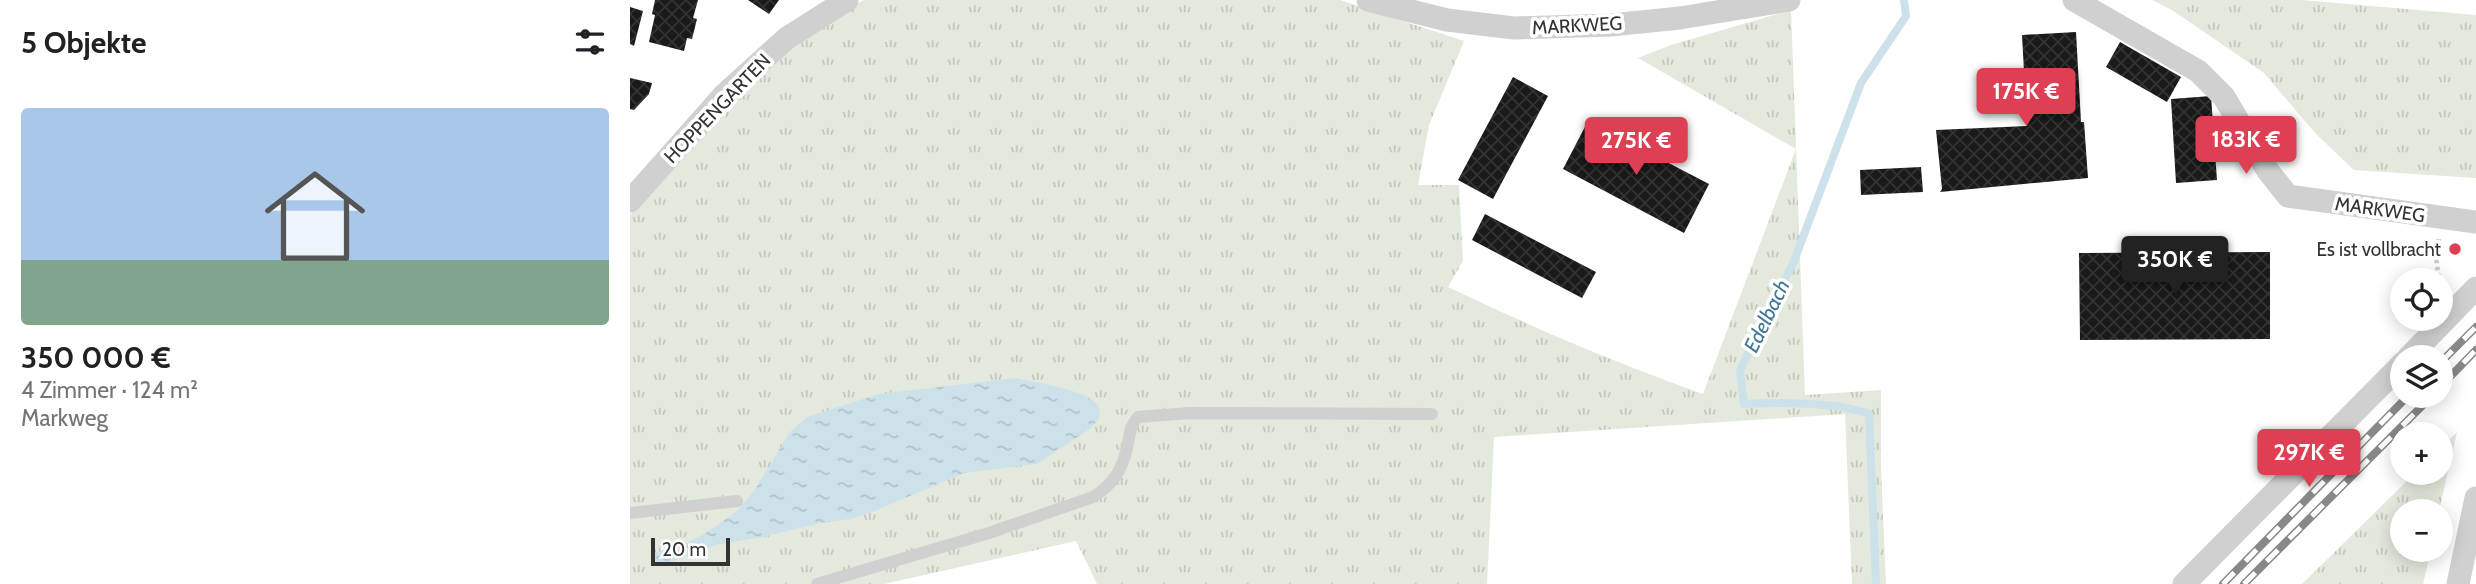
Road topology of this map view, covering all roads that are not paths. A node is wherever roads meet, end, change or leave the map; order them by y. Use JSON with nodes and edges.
{"nodes":[{"id":1,"x":847,"y":0,"type":"edge"},
{"id":2,"x":1368,"y":0,"type":"edge"},
{"id":3,"x":1788,"y":0,"type":"edge"},
{"id":4,"x":2074,"y":0,"type":"edge"},
{"id":5,"x":630,"y":201,"type":"edge"},
{"id":6,"x":2476,"y":222,"type":"edge"},
{"id":7,"x":2476,"y":288,"type":"edge"},
{"id":8,"x":2421,"y":345,"type":"edge"},
{"id":9,"x":2390,"y":376,"type":"edge"},
{"id":10,"x":1432,"y":414,"type":"dead end"},
{"id":11,"x":2476,"y":498,"type":"edge"},
{"id":12,"x":737,"y":501,"type":"dead end"},
{"id":13,"x":630,"y":513,"type":"edge"},
{"id":14,"x":817,"y":584,"type":"edge"},
{"id":15,"x":2184,"y":584,"type":"edge"},
{"id":16,"x":2458,"y":584,"type":"edge"}],
"edges":[{"from":1,"to":5,"type":"street","name":"HOPPENGARTEN"},
{"from":2,"to":3,"type":"street","name":"MARKWEG"},
{"from":4,"to":6,"type":"street","name":"MARKWEG"},
{"from":7,"to":8,"type":"street"},
{"from":9,"to":15,"type":"street"},
{"from":10,"to":14,"type":"lane"},
{"from":11,"to":16,"type":"street"},
{"from":12,"to":13,"type":"lane"}]}
